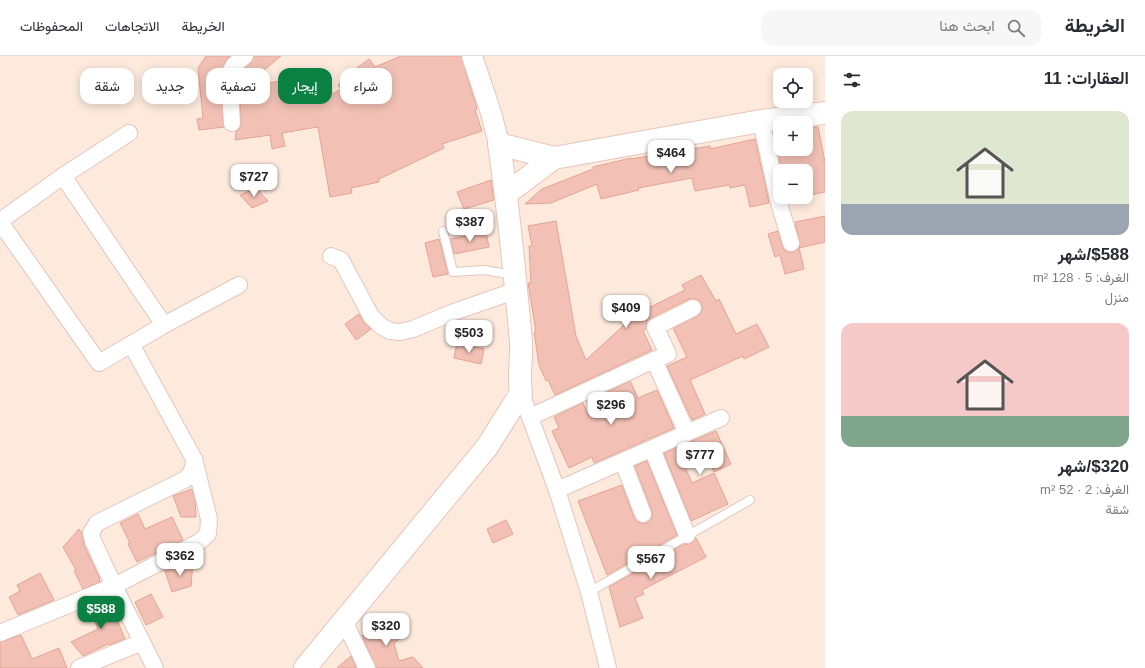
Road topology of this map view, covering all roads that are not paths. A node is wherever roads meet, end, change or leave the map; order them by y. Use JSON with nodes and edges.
{"nodes":[{"id":1,"x":245,"y":56,"type":"edge"},
{"id":2,"x":472,"y":56,"type":"edge"},
{"id":3,"x":825,"y":113,"type":"edge"},
{"id":4,"x":761,"y":121,"type":"junction"},
{"id":5,"x":232,"y":123,"type":"dead end"},
{"id":6,"x":129,"y":133,"type":"dead end"},
{"id":7,"x":499,"y":144,"type":"junction"},
{"id":8,"x":554,"y":158,"type":"junction"},
{"id":9,"x":63,"y":176,"type":"junction"},
{"id":10,"x":506,"y":194,"type":"junction"},
{"id":11,"x":0,"y":222,"type":"edge"},
{"id":12,"x":443,"y":231,"type":"dead end"},
{"id":13,"x":791,"y":243,"type":"dead end"},
{"id":14,"x":331,"y":256,"type":"dead end"},
{"id":15,"x":516,"y":283,"type":"junction"},
{"id":16,"x":239,"y":285,"type":"dead end"},
{"id":17,"x":693,"y":308,"type":"dead end"},
{"id":18,"x":164,"y":325,"type":"junction"},
{"id":19,"x":131,"y":344,"type":"junction"},
{"id":20,"x":654,"y":360,"type":"junction"},
{"id":21,"x":521,"y":393,"type":"junction"},
{"id":22,"x":530,"y":417,"type":"junction"},
{"id":23,"x":721,"y":418,"type":"dead end"},
{"id":24,"x":687,"y":433,"type":"junction"},
{"id":25,"x":652,"y":449,"type":"junction"},
{"id":26,"x":194,"y":459,"type":"junction"},
{"id":27,"x":623,"y":462,"type":"junction"},
{"id":28,"x":557,"y":490,"type":"junction"},
{"id":29,"x":750,"y":500,"type":"dead end"},
{"id":30,"x":643,"y":514,"type":"dead end"},
{"id":31,"x":687,"y":535,"type":"junction"},
{"id":32,"x":114,"y":586,"type":"junction"},
{"id":33,"x":589,"y":592,"type":"junction"},
{"id":34,"x":344,"y":621,"type":"junction"},
{"id":35,"x":0,"y":632,"type":"edge"},
{"id":36,"x":142,"y":642,"type":"junction"},
{"id":37,"x":79,"y":668,"type":"edge"},
{"id":38,"x":155,"y":668,"type":"edge"},
{"id":39,"x":305,"y":668,"type":"edge"},
{"id":40,"x":367,"y":668,"type":"edge"},
{"id":41,"x":608,"y":668,"type":"edge"}],
"edges":[{"from":1,"to":5,"type":"street"},
{"from":2,"to":7,"type":"street"},
{"from":3,"to":4,"type":"main road"},
{"from":4,"to":8,"type":"main road"},
{"from":4,"to":13,"type":"street"},
{"from":6,"to":9,"type":"street"},
{"from":7,"to":8,"type":"main road"},
{"from":7,"to":10,"type":"main road"},
{"from":8,"to":10,"type":"main road"},
{"from":9,"to":11,"type":"street"},
{"from":9,"to":18,"type":"street"},
{"from":10,"to":15,"type":"main road"},
{"from":11,"to":19,"type":"street"},
{"from":12,"to":15,"type":"lane"},
{"from":14,"to":15,"type":"street"},
{"from":15,"to":21,"type":"main road"},
{"from":16,"to":18,"type":"street"},
{"from":17,"to":20,"type":"street"},
{"from":18,"to":19,"type":"street"},
{"from":19,"to":26,"type":"street"},
{"from":20,"to":22,"type":"street"},
{"from":20,"to":24,"type":"street"},
{"from":21,"to":22,"type":"street"},
{"from":21,"to":34,"type":"main road"},
{"from":22,"to":28,"type":"street"},
{"from":23,"to":24,"type":"street"},
{"from":24,"to":25,"type":"street"},
{"from":25,"to":27,"type":"street"},
{"from":25,"to":31,"type":"street"},
{"from":26,"to":32,"type":"street"},
{"from":26,"to":32,"type":"street"},
{"from":27,"to":28,"type":"street"},
{"from":27,"to":30,"type":"street"},
{"from":28,"to":33,"type":"street"},
{"from":29,"to":31,"type":"lane"},
{"from":31,"to":33,"type":"lane"},
{"from":32,"to":35,"type":"street"},
{"from":32,"to":36,"type":"street"},
{"from":33,"to":41,"type":"street"},
{"from":34,"to":39,"type":"main road"},
{"from":34,"to":40,"type":"street"},
{"from":36,"to":37,"type":"street"},
{"from":36,"to":38,"type":"street"}]}
